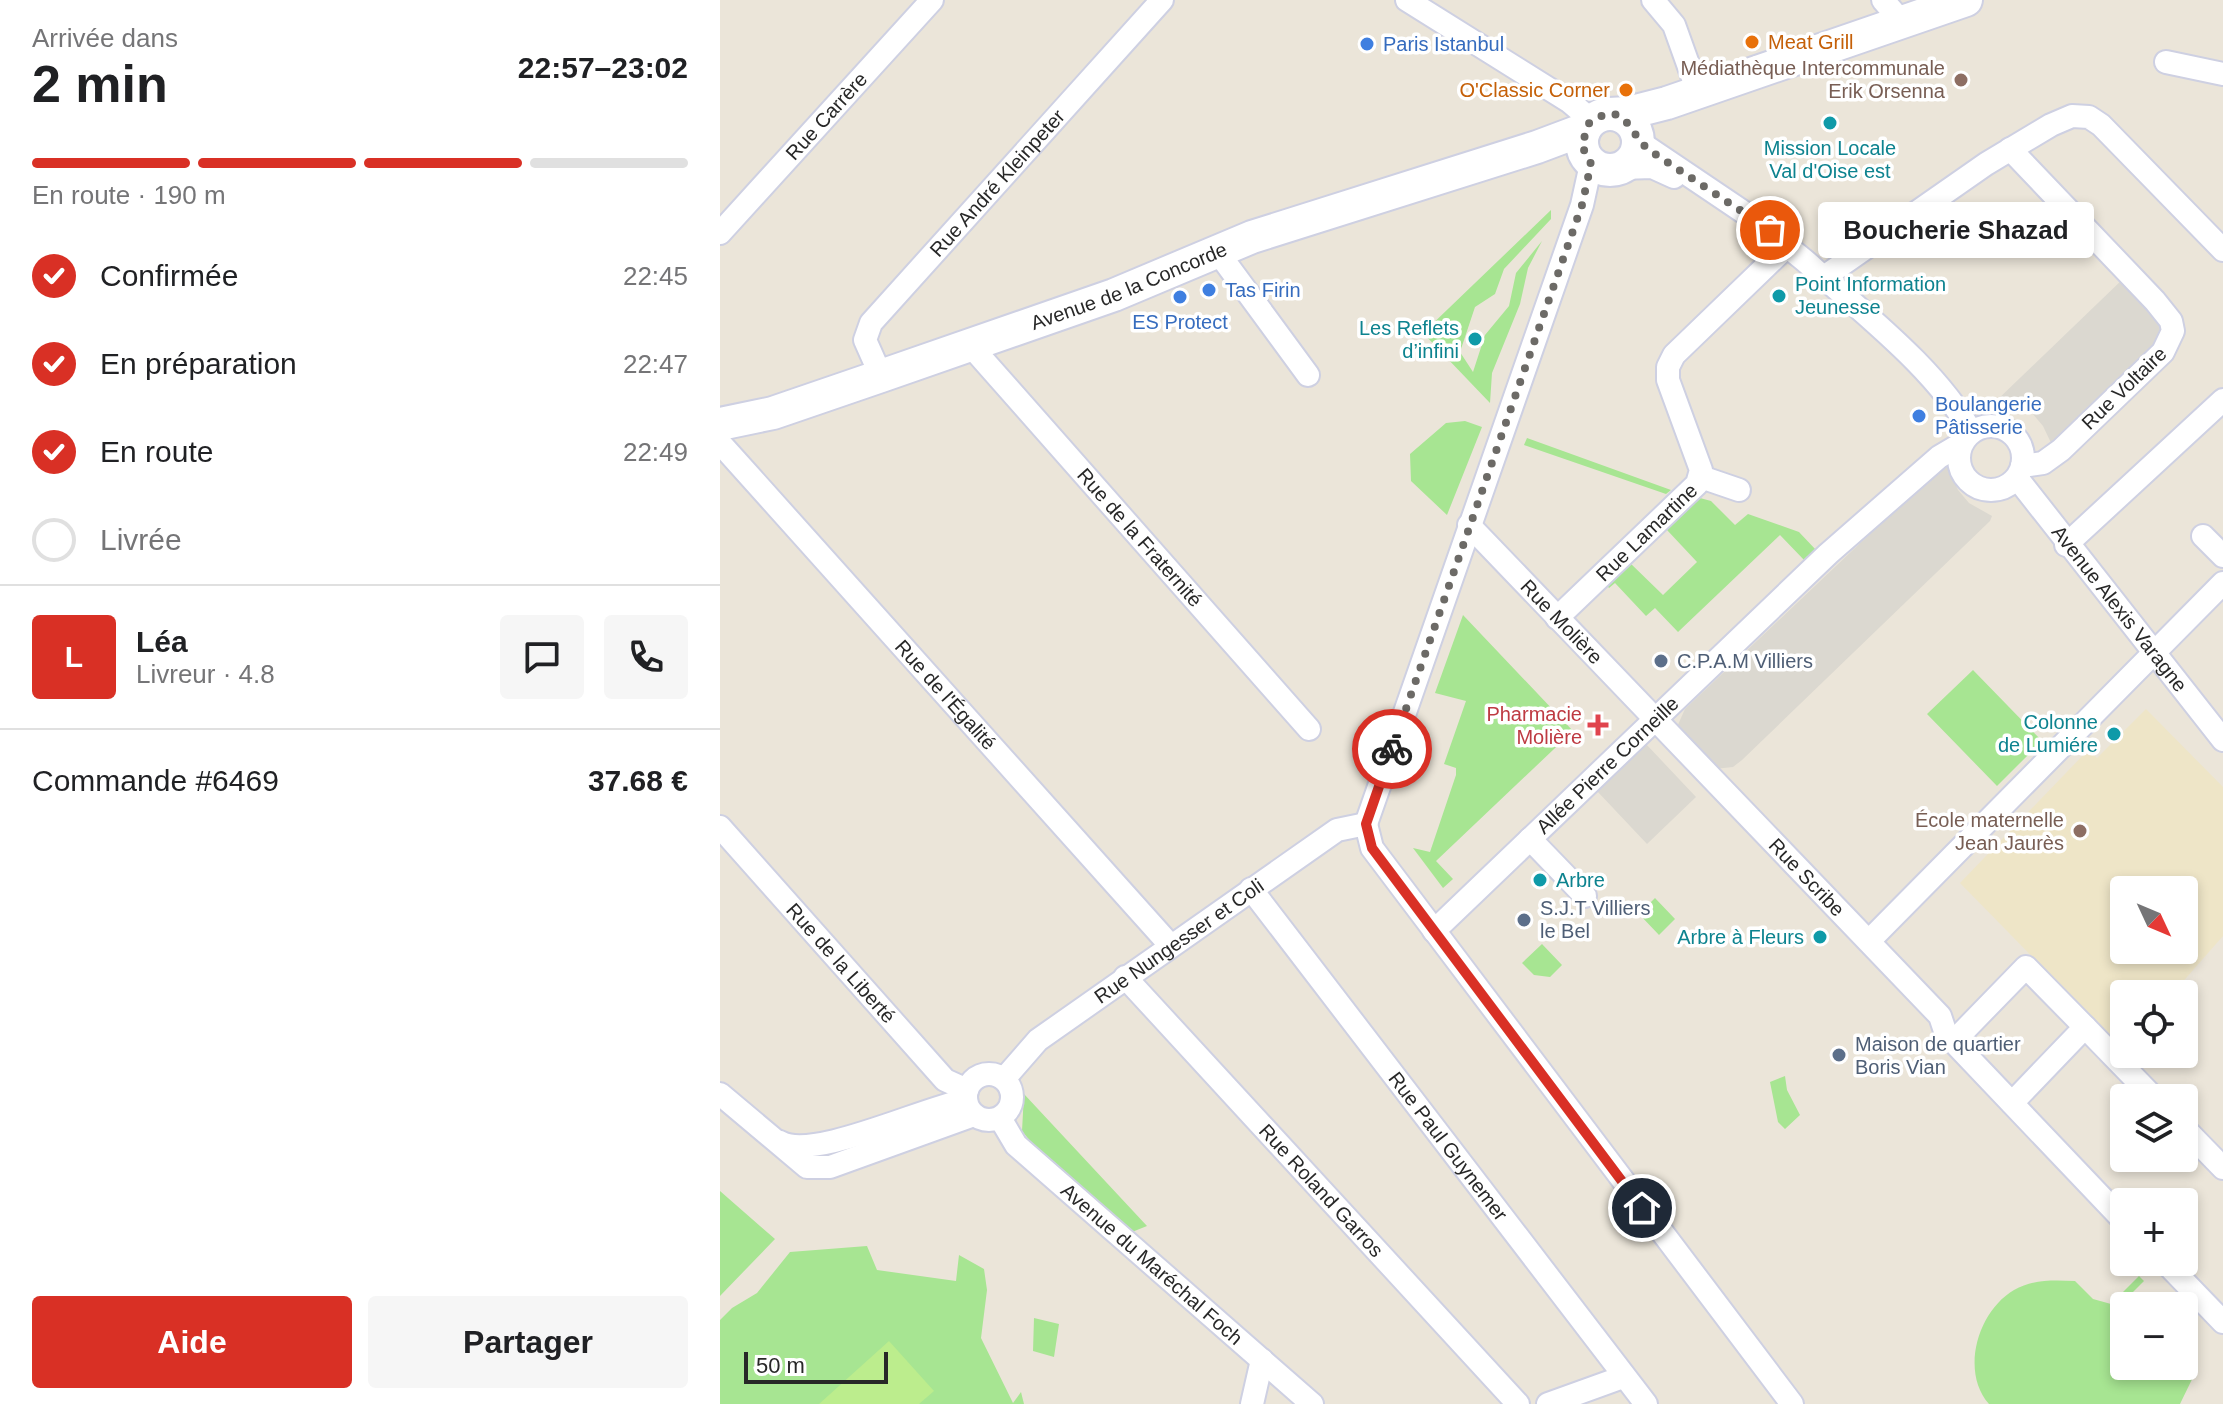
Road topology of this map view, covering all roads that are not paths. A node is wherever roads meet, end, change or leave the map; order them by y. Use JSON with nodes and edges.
{"nodes":[{"id":1,"x":932,"y":0,"type":"edge"},
{"id":2,"x":1162,"y":0,"type":"edge"},
{"id":3,"x":1407,"y":0,"type":"edge"},
{"id":4,"x":1653,"y":0,"type":"edge"},
{"id":5,"x":1966,"y":0,"type":"edge"},
{"id":6,"x":1893,"y":11,"type":"edge"},
{"id":7,"x":2166,"y":62,"type":"dead end"},
{"id":8,"x":2223,"y":74,"type":"edge"},
{"id":9,"x":1698,"y":92,"type":"junction"},
{"id":10,"x":1667,"y":103,"type":"junction"},
{"id":11,"x":1593,"y":123,"type":"junction"},
{"id":12,"x":1537,"y":147,"type":"junction"},
{"id":13,"x":2010,"y":149,"type":"junction"},
{"id":14,"x":1616,"y":157,"type":"junction"},
{"id":15,"x":720,"y":233,"type":"edge"},
{"id":16,"x":1784,"y":246,"type":"junction"},
{"id":17,"x":2223,"y":250,"type":"edge"},
{"id":18,"x":1217,"y":251,"type":"junction"},
{"id":19,"x":1824,"y":277,"type":"junction"},
{"id":20,"x":969,"y":344,"type":"junction"},
{"id":21,"x":1308,"y":375,"type":"dead end"},
{"id":22,"x":881,"y":376,"type":"junction"},
{"id":23,"x":2223,"y":400,"type":"edge"},
{"id":24,"x":720,"y":424,"type":"edge"},
{"id":25,"x":1966,"y":438,"type":"junction"},
{"id":26,"x":720,"y":443,"type":"edge"},
{"id":27,"x":2020,"y":472,"type":"junction"},
{"id":28,"x":1701,"y":477,"type":"junction"},
{"id":29,"x":1739,"y":490,"type":"dead end"},
{"id":30,"x":1469,"y":525,"type":"junction"},
{"id":31,"x":2203,"y":536,"type":"dead end"},
{"id":32,"x":2066,"y":545,"type":"junction"},
{"id":33,"x":2223,"y":556,"type":"edge"},
{"id":34,"x":2223,"y":583,"type":"edge"},
{"id":35,"x":1557,"y":618,"type":"junction"},
{"id":36,"x":2155,"y":651,"type":"junction"},
{"id":37,"x":1654,"y":718,"type":"junction"},
{"id":38,"x":1309,"y":729,"type":"dead end"},
{"id":39,"x":2223,"y":740,"type":"edge"},
{"id":40,"x":1366,"y":824,"type":"junction"},
{"id":41,"x":720,"y":827,"type":"edge"},
{"id":42,"x":1530,"y":839,"type":"junction"},
{"id":43,"x":1251,"y":889,"type":"junction"},
{"id":44,"x":1585,"y":896,"type":"dead end"},
{"id":45,"x":1434,"y":931,"type":"junction"},
{"id":46,"x":1869,"y":941,"type":"junction"},
{"id":47,"x":1170,"y":945,"type":"junction"},
{"id":48,"x":1125,"y":977,"type":"junction"},
{"id":49,"x":2085,"y":1027,"type":"junction"},
{"id":50,"x":1953,"y":1042,"type":"junction"},
{"id":51,"x":1004,"y":1079,"type":"junction"},
{"id":52,"x":2140,"y":1084,"type":"edge"},
{"id":53,"x":720,"y":1094,"type":"edge"},
{"id":54,"x":969,"y":1102,"type":"junction"},
{"id":55,"x":2012,"y":1103,"type":"junction"},
{"id":56,"x":1000,"y":1118,"type":"junction"},
{"id":57,"x":2198,"y":1142,"type":"edge"},
{"id":58,"x":2223,"y":1168,"type":"edge"},
{"id":59,"x":2110,"y":1206,"type":"edge"},
{"id":60,"x":2179,"y":1276,"type":"edge"},
{"id":61,"x":2223,"y":1322,"type":"edge"},
{"id":62,"x":1262,"y":1360,"type":"junction"},
{"id":63,"x":1623,"y":1377,"type":"junction"},
{"id":64,"x":1289,"y":1395,"type":"edge"},
{"id":65,"x":1252,"y":1404,"type":"edge"},
{"id":66,"x":1312,"y":1404,"type":"edge"},
{"id":67,"x":1518,"y":1404,"type":"edge"},
{"id":68,"x":1548,"y":1404,"type":"edge"},
{"id":69,"x":1646,"y":1404,"type":"edge"},
{"id":70,"x":1792,"y":1404,"type":"edge"}],
"edges":[{"from":1,"to":15,"type":"street","name":"Rue Carrère"},
{"from":2,"to":22,"type":"street","name":"Rue André Kleinpeter"},
{"from":3,"to":11,"type":"street"},
{"from":4,"to":9,"type":"street"},
{"from":5,"to":6,"type":"main road","name":"Avenue de la Concorde"},
{"from":6,"to":9,"type":"main road","name":"Avenue de la Concorde"},
{"from":7,"to":8,"type":"street"},
{"from":9,"to":10,"type":"main road","name":"Avenue de la Concorde"},
{"from":10,"to":11,"type":"main road","name":"Avenue de la Concorde"},
{"from":10,"to":14,"type":"main road"},
{"from":11,"to":12,"type":"main road","name":"Avenue de la Concorde"},
{"from":11,"to":14,"type":"main road"},
{"from":11,"to":14,"type":"main road"},
{"from":12,"to":14,"type":"main road","name":"Avenue de la Concorde"},
{"from":12,"to":18,"type":"main road","name":"Avenue de la Concorde"},
{"from":13,"to":17,"type":"street"},
{"from":13,"to":19,"type":"street"},
{"from":13,"to":27,"type":"street","name":"Rue Voltaire"},
{"from":14,"to":16,"type":"street"},
{"from":14,"to":16,"type":"street"},
{"from":14,"to":30,"type":"street"},
{"from":16,"to":19,"type":"street"},
{"from":16,"to":28,"type":"street","name":"Rue Lamartine"},
{"from":18,"to":20,"type":"main road","name":"Avenue de la Concorde"},
{"from":18,"to":21,"type":"street"},
{"from":19,"to":25,"type":"street"},
{"from":20,"to":22,"type":"main road","name":"Avenue de la Concorde"},
{"from":20,"to":38,"type":"street","name":"Rue de la Fraternité"},
{"from":22,"to":24,"type":"main road","name":"Avenue de la Concorde"},
{"from":23,"to":32,"type":"street"},
{"from":25,"to":27,"type":"street","name":"Avenue Alexis Varagne"},
{"from":25,"to":27,"type":"street"},
{"from":25,"to":37,"type":"street","name":"Allée Pierre Corneille"},
{"from":26,"to":47,"type":"street","name":"Rue de l'Égalité"},
{"from":27,"to":32,"type":"street","name":"Avenue Alexis Varagne"},
{"from":28,"to":29,"type":"street"},
{"from":28,"to":35,"type":"street","name":"Rue Lamartine"},
{"from":30,"to":35,"type":"street","name":"Rue Molière"},
{"from":30,"to":40,"type":"street"},
{"from":31,"to":33,"type":"street"},
{"from":32,"to":36,"type":"street","name":"Avenue Alexis Varagne"},
{"from":34,"to":36,"type":"street"},
{"from":35,"to":37,"type":"street","name":"Rue Molière"},
{"from":36,"to":39,"type":"street","name":"Avenue Alexis Varagne"},
{"from":36,"to":46,"type":"street"},
{"from":37,"to":42,"type":"street","name":"Allée Pierre Corneille"},
{"from":37,"to":46,"type":"street","name":"Rue Scribe"},
{"from":40,"to":43,"type":"street","name":"Rue Nungesser et Coli"},
{"from":40,"to":45,"type":"street"},
{"from":41,"to":54,"type":"street","name":"Rue de la Liberté"},
{"from":42,"to":44,"type":"street"},
{"from":42,"to":45,"type":"street","name":"Allée Pierre Corneille"},
{"from":43,"to":47,"type":"street","name":"Rue Nungesser et Coli"},
{"from":43,"to":63,"type":"street","name":"Rue Paul Guynemer"},
{"from":45,"to":70,"type":"street"},
{"from":46,"to":50,"type":"street","name":"Rue Scribe"},
{"from":47,"to":48,"type":"street","name":"Rue Nungesser et Coli"},
{"from":48,"to":51,"type":"street","name":"Rue Nungesser et Coli"},
{"from":48,"to":67,"type":"street","name":"Rue Roland Garros"},
{"from":49,"to":50,"type":"street"},
{"from":49,"to":52,"type":"street"},
{"from":49,"to":55,"type":"street"},
{"from":50,"to":55,"type":"street","name":"Rue Scribe"},
{"from":51,"to":54,"type":"street"},
{"from":51,"to":56,"type":"street"},
{"from":53,"to":54,"type":"street"},
{"from":54,"to":56,"type":"street"},
{"from":55,"to":59,"type":"street","name":"Rue Scribe"},
{"from":56,"to":62,"type":"street","name":"Avenue du Maréchal Foch"},
{"from":57,"to":58,"type":"street"},
{"from":60,"to":61,"type":"street"},
{"from":62,"to":64,"type":"street","name":"Avenue du Maréchal Foch"},
{"from":62,"to":65,"type":"street"},
{"from":63,"to":68,"type":"street"},
{"from":63,"to":69,"type":"street","name":"Rue Paul Guynemer"},
{"from":64,"to":66,"type":"street","name":"Avenue du Maréchal Foch"}]}
